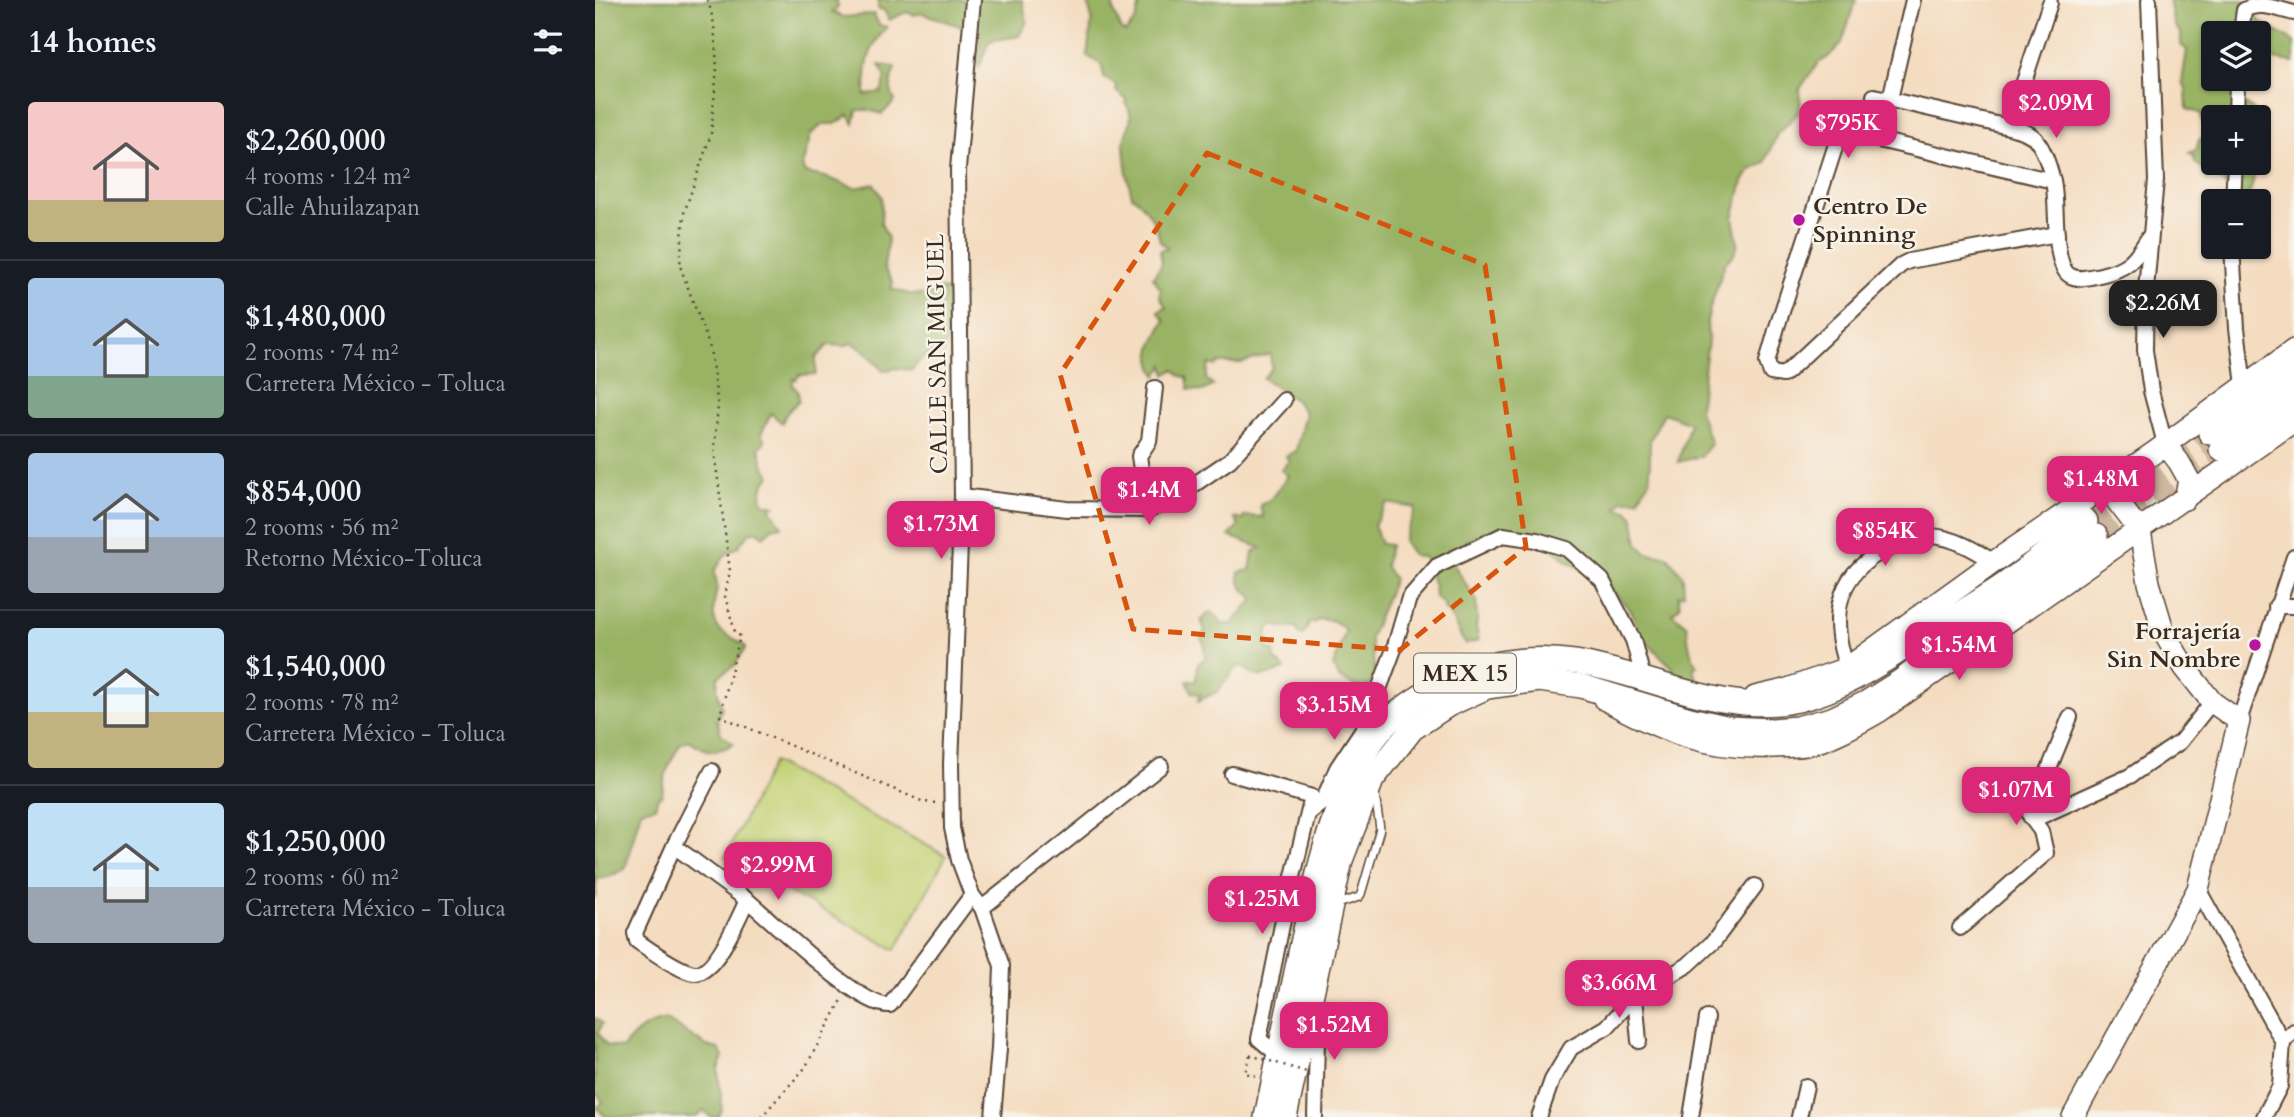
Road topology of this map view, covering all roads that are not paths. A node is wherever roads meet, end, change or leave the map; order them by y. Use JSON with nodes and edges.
{"nodes":[{"id":1,"x":973,"y":0,"type":"edge"},
{"id":2,"x":1913,"y":0,"type":"edge"},
{"id":3,"x":2149,"y":0,"type":"edge"},
{"id":4,"x":2050,"y":3,"type":"dead end"},
{"id":5,"x":2294,"y":13,"type":"edge"},
{"id":6,"x":2243,"y":21,"type":"edge"},
{"id":7,"x":1874,"y":96,"type":"dead end"},
{"id":8,"x":1890,"y":99,"type":"junction"},
{"id":9,"x":2009,"y":127,"type":"junction"},
{"id":10,"x":2053,"y":181,"type":"junction"},
{"id":11,"x":2057,"y":234,"type":"junction"},
{"id":12,"x":2150,"y":236,"type":"junction"},
{"id":13,"x":2233,"y":259,"type":"edge"},
{"id":14,"x":2294,"y":350,"type":"edge"},
{"id":15,"x":2294,"y":373,"type":"edge"},
{"id":16,"x":2244,"y":386,"type":"junction"},
{"id":17,"x":1155,"y":388,"type":"dead end"},
{"id":18,"x":2294,"y":397,"type":"edge"},
{"id":19,"x":1284,"y":400,"type":"dead end"},
{"id":20,"x":2294,"y":421,"type":"edge"},
{"id":21,"x":2165,"y":444,"type":"junction"},
{"id":22,"x":2116,"y":478,"type":"junction"},
{"id":23,"x":962,"y":496,"type":"junction"},
{"id":24,"x":2185,"y":499,"type":"junction"},
{"id":25,"x":1147,"y":510,"type":"junction"},
{"id":26,"x":2140,"y":531,"type":"junction"},
{"id":27,"x":2294,"y":557,"type":"edge"},
{"id":28,"x":1994,"y":562,"type":"junction"},
{"id":29,"x":2276,"y":606,"type":"junction"},
{"id":30,"x":2294,"y":606,"type":"edge"},
{"id":31,"x":1847,"y":668,"type":"junction"},
{"id":32,"x":1643,"y":677,"type":"junction"},
{"id":33,"x":1581,"y":686,"type":"junction"},
{"id":34,"x":1733,"y":702,"type":"junction"},
{"id":35,"x":2212,"y":702,"type":"junction"},
{"id":36,"x":2070,"y":717,"type":"dead end"},
{"id":37,"x":2239,"y":721,"type":"junction"},
{"id":38,"x":1161,"y":766,"type":"dead end"},
{"id":39,"x":712,"y":771,"type":"dead end"},
{"id":40,"x":1232,"y":774,"type":"dead end"},
{"id":41,"x":1308,"y":813,"type":"junction"},
{"id":42,"x":2033,"y":820,"type":"junction"},
{"id":43,"x":674,"y":846,"type":"junction"},
{"id":44,"x":1755,"y":886,"type":"dead end"},
{"id":45,"x":2197,"y":889,"type":"junction"},
{"id":46,"x":972,"y":895,"type":"junction"},
{"id":47,"x":747,"y":900,"type":"junction"},
{"id":48,"x":982,"y":908,"type":"junction"},
{"id":49,"x":1960,"y":928,"type":"dead end"},
{"id":50,"x":1635,"y":996,"type":"junction"},
{"id":51,"x":1309,"y":1011,"type":"junction"},
{"id":52,"x":1707,"y":1018,"type":"dead end"},
{"id":53,"x":2294,"y":1031,"type":"edge"},
{"id":54,"x":1639,"y":1041,"type":"dead end"},
{"id":55,"x":2283,"y":1042,"type":"junction"},
{"id":56,"x":1278,"y":1055,"type":"junction"},
{"id":57,"x":1806,"y":1086,"type":"dead end"},
{"id":58,"x":993,"y":1117,"type":"edge"},
{"id":59,"x":1266,"y":1117,"type":"edge"},
{"id":60,"x":1285,"y":1117,"type":"edge"},
{"id":61,"x":1315,"y":1117,"type":"edge"},
{"id":62,"x":1539,"y":1117,"type":"edge"},
{"id":63,"x":1691,"y":1117,"type":"edge"},
{"id":64,"x":1798,"y":1117,"type":"edge"},
{"id":65,"x":2073,"y":1117,"type":"edge"},
{"id":66,"x":2264,"y":1117,"type":"edge"}],
"edges":[{"from":1,"to":23,"type":"street","name":"CALLE SAN MIGUEL"},
{"from":2,"to":8,"type":"street"},
{"from":3,"to":12,"type":"street"},
{"from":4,"to":9,"type":"street"},
{"from":5,"to":6,"type":"street"},
{"from":7,"to":8,"type":"street"},
{"from":8,"to":9,"type":"street"},
{"from":9,"to":10,"type":"street"},
{"from":10,"to":11,"type":"street"},
{"from":10,"to":11,"type":"street"},
{"from":11,"to":12,"type":"street"},
{"from":12,"to":21,"type":"street"},
{"from":13,"to":16,"type":"street"},
{"from":14,"to":16,"type":"street"},
{"from":15,"to":18,"type":"main road"},
{"from":16,"to":21,"type":"street"},
{"from":17,"to":25,"type":"street"},
{"from":19,"to":25,"type":"street"},
{"from":20,"to":24,"type":"street"},
{"from":21,"to":22,"type":"street"},
{"from":21,"to":24,"type":"street"},
{"from":22,"to":26,"type":"street"},
{"from":22,"to":28,"type":"street"},
{"from":23,"to":25,"type":"street"},
{"from":23,"to":46,"type":"street","name":"CALLE SAN MIGUEL"},
{"from":24,"to":26,"type":"street"},
{"from":26,"to":33,"type":"street"},
{"from":26,"to":35,"type":"street"},
{"from":27,"to":29,"type":"street"},
{"from":28,"to":31,"type":"street"},
{"from":28,"to":31,"type":"street"},
{"from":29,"to":30,"type":"street"},
{"from":29,"to":37,"type":"street"},
{"from":31,"to":34,"type":"street"},
{"from":32,"to":34,"type":"main road","number":"MEX 15"},
{"from":32,"to":41,"type":"street"},
{"from":32,"to":56,"type":"main road","number":"MEX 15"},
{"from":33,"to":34,"type":"main road","number":"MEX 15"},
{"from":33,"to":51,"type":"main road","number":"MEX 15"},
{"from":35,"to":37,"type":"street"},
{"from":35,"to":42,"type":"street"},
{"from":36,"to":42,"type":"street"},
{"from":37,"to":45,"type":"street"},
{"from":38,"to":48,"type":"street"},
{"from":39,"to":43,"type":"street"},
{"from":40,"to":41,"type":"street"},
{"from":41,"to":56,"type":"street"},
{"from":42,"to":49,"type":"street"},
{"from":43,"to":47,"type":"street"},
{"from":43,"to":47,"type":"street"},
{"from":44,"to":50,"type":"street"},
{"from":45,"to":55,"type":"street"},
{"from":45,"to":65,"type":"street"},
{"from":46,"to":47,"type":"street"},
{"from":46,"to":48,"type":"street","name":"CALLE SAN MIGUEL"},
{"from":48,"to":58,"type":"street","name":"CALLE SAN MIGUEL"},
{"from":50,"to":54,"type":"street"},
{"from":50,"to":62,"type":"street"},
{"from":51,"to":60,"type":"main road","number":"MEX 15"},
{"from":51,"to":61,"type":"street"},
{"from":52,"to":63,"type":"street"},
{"from":53,"to":55,"type":"street"},
{"from":55,"to":66,"type":"street"},
{"from":56,"to":59,"type":"main road","number":"MEX 15"},
{"from":57,"to":64,"type":"street"}]}
